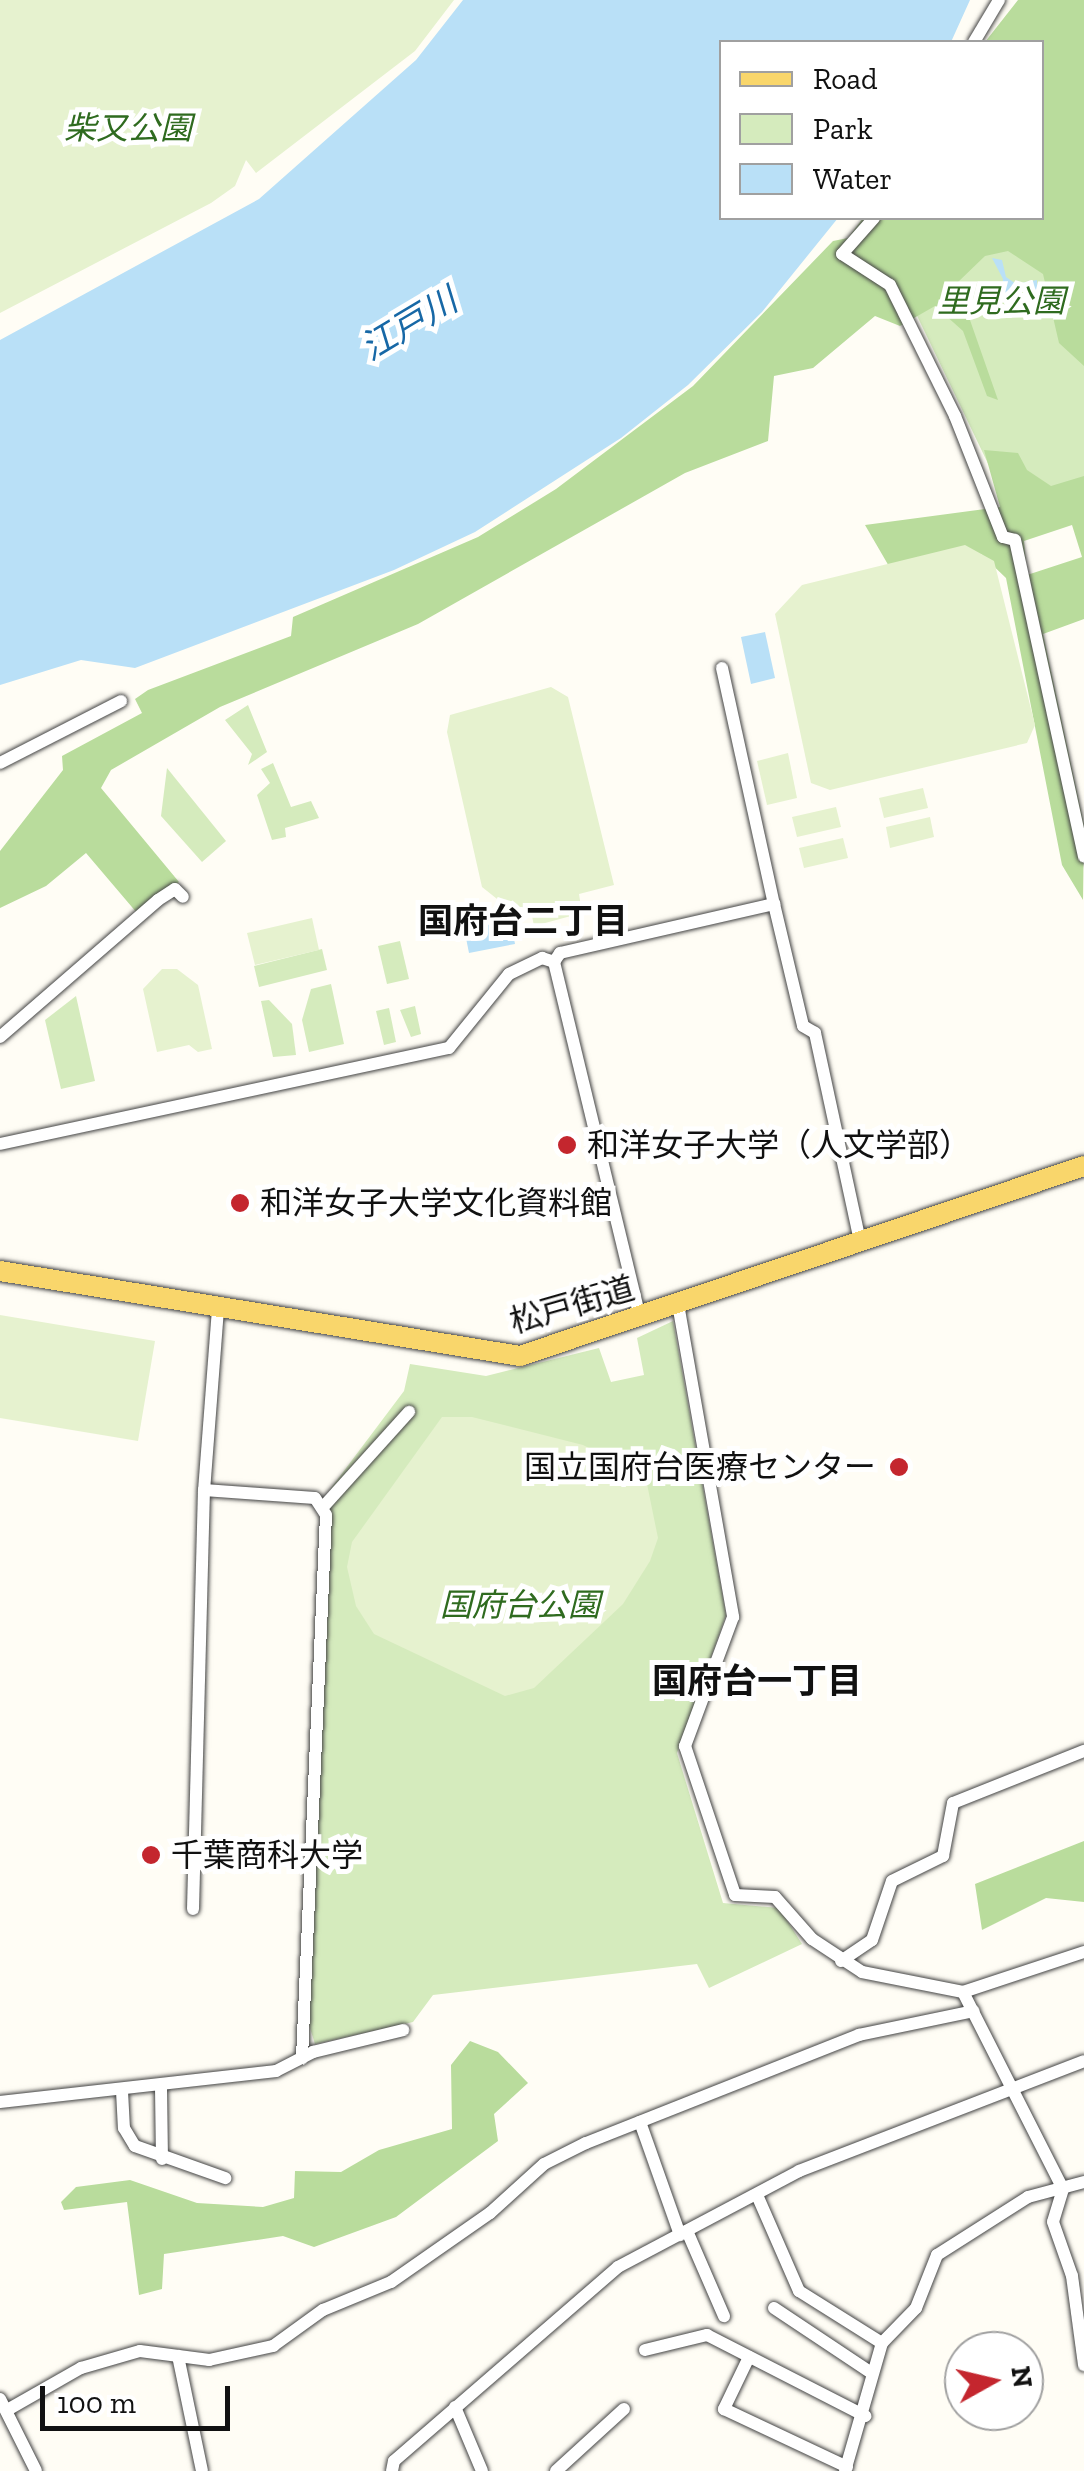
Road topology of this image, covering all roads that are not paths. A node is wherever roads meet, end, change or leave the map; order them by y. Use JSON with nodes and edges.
{"nodes":[{"id":1,"x":999,"y":0,"type":"edge"},
{"id":2,"x":975,"y":40,"type":"edge"},
{"id":3,"x":872,"y":220,"type":"edge"},
{"id":4,"x":722,"y":668,"type":"dead end"},
{"id":5,"x":121,"y":701,"type":"dead end"},
{"id":6,"x":0,"y":764,"type":"edge"},
{"id":7,"x":1084,"y":858,"type":"edge"},
{"id":8,"x":184,"y":896,"type":"dead end"},
{"id":9,"x":774,"y":904,"type":"junction"},
{"id":10,"x":554,"y":962,"type":"junction"},
{"id":11,"x":0,"y":1037,"type":"edge"},
{"id":12,"x":0,"y":1144,"type":"edge"},
{"id":13,"x":1084,"y":1166,"type":"edge"},
{"id":14,"x":860,"y":1242,"type":"junction"},
{"id":15,"x":0,"y":1271,"type":"edge"},
{"id":16,"x":678,"y":1304,"type":"junction"},
{"id":17,"x":218,"y":1309,"type":"junction"},
{"id":18,"x":640,"y":1317,"type":"junction"},
{"id":19,"x":409,"y":1412,"type":"dead end"},
{"id":20,"x":204,"y":1490,"type":"junction"},
{"id":21,"x":324,"y":1506,"type":"junction"},
{"id":22,"x":1084,"y":1751,"type":"edge"},
{"id":23,"x":193,"y":1909,"type":"dead end"},
{"id":24,"x":1084,"y":1952,"type":"edge"},
{"id":25,"x":840,"y":1961,"type":"junction"},
{"id":26,"x":963,"y":1992,"type":"junction"},
{"id":27,"x":974,"y":2011,"type":"junction"},
{"id":28,"x":402,"y":2030,"type":"dead end"},
{"id":29,"x":302,"y":2058,"type":"junction"},
{"id":30,"x":1084,"y":2060,"type":"edge"},
{"id":31,"x":1012,"y":2086,"type":"junction"},
{"id":32,"x":161,"y":2088,"type":"junction"},
{"id":33,"x":122,"y":2091,"type":"junction"},
{"id":34,"x":0,"y":2102,"type":"edge"},
{"id":35,"x":640,"y":2122,"type":"junction"},
{"id":36,"x":162,"y":2159,"type":"junction"},
{"id":37,"x":225,"y":2178,"type":"dead end"},
{"id":38,"x":1084,"y":2182,"type":"edge"},
{"id":39,"x":1063,"y":2188,"type":"junction"},
{"id":40,"x":756,"y":2194,"type":"junction"},
{"id":41,"x":683,"y":2233,"type":"junction"},
{"id":42,"x":774,"y":2308,"type":"dead end"},
{"id":43,"x":724,"y":2316,"type":"dead end"},
{"id":44,"x":882,"y":2342,"type":"junction"},
{"id":45,"x":645,"y":2350,"type":"dead end"},
{"id":46,"x":178,"y":2356,"type":"junction"},
{"id":47,"x":749,"y":2357,"type":"junction"},
{"id":48,"x":1084,"y":2366,"type":"edge"},
{"id":49,"x":870,"y":2372,"type":"junction"},
{"id":50,"x":4,"y":2404,"type":"edge"},
{"id":51,"x":456,"y":2407,"type":"junction"},
{"id":52,"x":624,"y":2410,"type":"dead end"},
{"id":53,"x":864,"y":2416,"type":"junction"},
{"id":54,"x":846,"y":2469,"type":"edge"},
{"id":55,"x":36,"y":2471,"type":"edge"},
{"id":56,"x":202,"y":2471,"type":"edge"},
{"id":57,"x":392,"y":2471,"type":"edge"},
{"id":58,"x":482,"y":2471,"type":"edge"},
{"id":59,"x":556,"y":2471,"type":"edge"}],
"edges":[{"from":1,"to":2,"type":"street"},
{"from":3,"to":7,"type":"street"},
{"from":4,"to":9,"type":"street"},
{"from":5,"to":6,"type":"street"},
{"from":8,"to":11,"type":"street"},
{"from":9,"to":10,"type":"street"},
{"from":9,"to":14,"type":"street"},
{"from":10,"to":12,"type":"street"},
{"from":10,"to":18,"type":"street"},
{"from":13,"to":14,"type":"main road","name":"松戸街道"},
{"from":14,"to":16,"type":"main road","name":"松戸街道"},
{"from":15,"to":17,"type":"main road","name":"松戸街道"},
{"from":16,"to":18,"type":"main road","name":"松戸街道"},
{"from":16,"to":25,"type":"street"},
{"from":17,"to":18,"type":"main road","name":"松戸街道"},
{"from":17,"to":20,"type":"street"},
{"from":19,"to":21,"type":"street"},
{"from":20,"to":21,"type":"street"},
{"from":20,"to":23,"type":"street"},
{"from":21,"to":29,"type":"street"},
{"from":22,"to":25,"type":"street"},
{"from":24,"to":26,"type":"street"},
{"from":25,"to":26,"type":"street"},
{"from":26,"to":27,"type":"street"},
{"from":27,"to":31,"type":"street"},
{"from":27,"to":35,"type":"street"},
{"from":28,"to":29,"type":"street"},
{"from":29,"to":32,"type":"street"},
{"from":30,"to":31,"type":"street"},
{"from":31,"to":39,"type":"street"},
{"from":31,"to":40,"type":"street"},
{"from":32,"to":33,"type":"street"},
{"from":32,"to":36,"type":"street"},
{"from":33,"to":34,"type":"street"},
{"from":33,"to":36,"type":"street"},
{"from":35,"to":41,"type":"street"},
{"from":35,"to":46,"type":"street"},
{"from":36,"to":37,"type":"street"},
{"from":38,"to":39,"type":"street"},
{"from":39,"to":44,"type":"street"},
{"from":39,"to":48,"type":"street"},
{"from":40,"to":41,"type":"street"},
{"from":40,"to":44,"type":"street"},
{"from":41,"to":43,"type":"street"},
{"from":41,"to":51,"type":"street"},
{"from":42,"to":49,"type":"street"},
{"from":44,"to":49,"type":"street"},
{"from":45,"to":47,"type":"street"},
{"from":46,"to":50,"type":"street"},
{"from":46,"to":56,"type":"street"},
{"from":47,"to":53,"type":"street"},
{"from":47,"to":54,"type":"street"},
{"from":49,"to":53,"type":"street"},
{"from":50,"to":55,"type":"street"},
{"from":51,"to":57,"type":"street"},
{"from":51,"to":58,"type":"street"},
{"from":52,"to":59,"type":"street"},
{"from":53,"to":54,"type":"street"}]}
